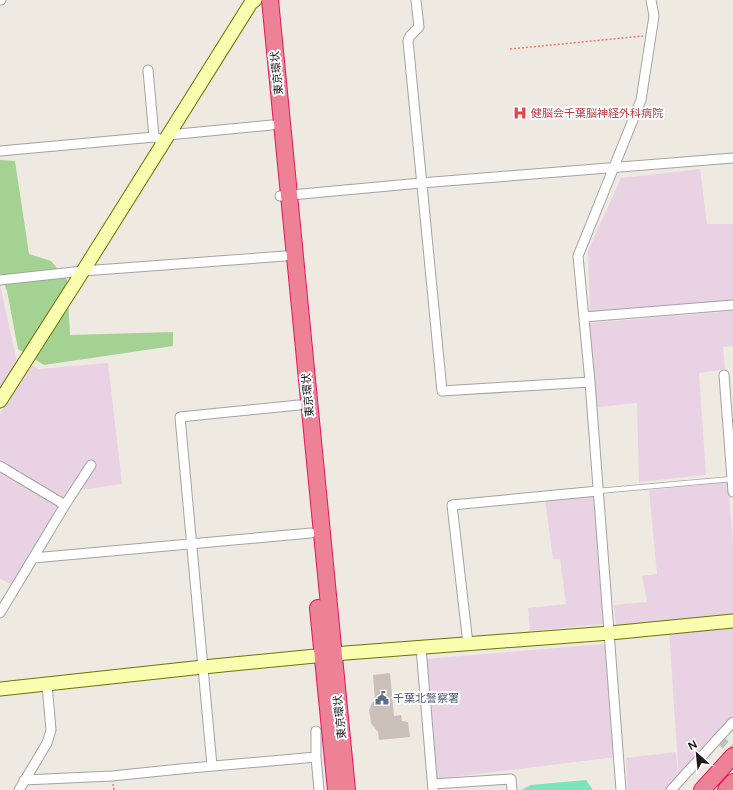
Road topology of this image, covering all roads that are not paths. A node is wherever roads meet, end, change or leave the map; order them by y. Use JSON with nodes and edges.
{"nodes":[{"id":1,"x":255,"y":0,"type":"edge"},
{"id":2,"x":260,"y":0,"type":"edge"},
{"id":3,"x":270,"y":0,"type":"edge"},
{"id":4,"x":416,"y":0,"type":"edge"},
{"id":5,"x":652,"y":0,"type":"edge"},
{"id":6,"x":148,"y":70,"type":"dead end"},
{"id":7,"x":272,"y":125,"type":"junction"},
{"id":8,"x":163,"y":138,"type":"junction"},
{"id":9,"x":0,"y":151,"type":"edge"},
{"id":10,"x":733,"y":158,"type":"edge"},
{"id":11,"x":614,"y":168,"type":"junction"},
{"id":12,"x":421,"y":183,"type":"junction"},
{"id":13,"x":285,"y":196,"type":"junction"},
{"id":14,"x":285,"y":256,"type":"junction"},
{"id":15,"x":83,"y":271,"type":"junction"},
{"id":16,"x":0,"y":280,"type":"edge"},
{"id":17,"x":733,"y":305,"type":"edge"},
{"id":18,"x":584,"y":317,"type":"junction"},
{"id":19,"x":724,"y":375,"type":"dead end"},
{"id":20,"x":590,"y":382,"type":"junction"},
{"id":21,"x":0,"y":401,"type":"edge"},
{"id":22,"x":299,"y":405,"type":"junction"},
{"id":23,"x":91,"y":465,"type":"dead end"},
{"id":24,"x":0,"y":466,"type":"edge"},
{"id":25,"x":732,"y":479,"type":"junction"},
{"id":26,"x":598,"y":491,"type":"junction"},
{"id":27,"x":733,"y":492,"type":"edge"},
{"id":28,"x":65,"y":505,"type":"junction"},
{"id":29,"x":311,"y":533,"type":"junction"},
{"id":30,"x":192,"y":544,"type":"junction"},
{"id":31,"x":33,"y":558,"type":"junction"},
{"id":32,"x":0,"y":613,"type":"edge"},
{"id":33,"x":733,"y":621,"type":"edge"},
{"id":34,"x":610,"y":633,"type":"junction"},
{"id":35,"x":468,"y":644,"type":"junction"},
{"id":36,"x":421,"y":648,"type":"junction"},
{"id":37,"x":328,"y":655,"type":"junction"},
{"id":38,"x":203,"y":667,"type":"junction"},
{"id":39,"x":47,"y":685,"type":"junction"},
{"id":40,"x":0,"y":690,"type":"edge"},
{"id":41,"x":733,"y":722,"type":"edge"},
{"id":42,"x":316,"y":731,"type":"dead end"},
{"id":43,"x":733,"y":756,"type":"edge"},
{"id":44,"x":316,"y":757,"type":"junction"},
{"id":45,"x":212,"y":766,"type":"junction"},
{"id":46,"x":24,"y":780,"type":"junction"},
{"id":47,"x":733,"y":782,"type":"edge"},
{"id":48,"x":433,"y":787,"type":"edge"},
{"id":49,"x":19,"y":790,"type":"edge"},
{"id":50,"x":319,"y":790,"type":"edge"},
{"id":51,"x":336,"y":790,"type":"edge"},
{"id":52,"x":347,"y":790,"type":"edge"},
{"id":53,"x":512,"y":790,"type":"edge"},
{"id":54,"x":621,"y":790,"type":"edge"},
{"id":55,"x":671,"y":790,"type":"edge"},
{"id":56,"x":702,"y":790,"type":"edge"},
{"id":57,"x":726,"y":790,"type":"edge"}],
"edges":[{"from":1,"to":8,"type":"street"},
{"from":2,"to":7,"type":"highway","name":"東京環状"},
{"from":3,"to":13,"type":"highway","name":"東京環状"},
{"from":4,"to":12,"type":"street"},
{"from":5,"to":11,"type":"street"},
{"from":6,"to":8,"type":"street"},
{"from":7,"to":8,"type":"street"},
{"from":7,"to":13,"type":"highway","name":"東京環状"},
{"from":8,"to":9,"type":"street"},
{"from":8,"to":15,"type":"street"},
{"from":10,"to":11,"type":"street"},
{"from":11,"to":12,"type":"street"},
{"from":11,"to":18,"type":"street"},
{"from":12,"to":13,"type":"street"},
{"from":12,"to":20,"type":"street"},
{"from":13,"to":14,"type":"highway","name":"東京環状"},
{"from":13,"to":37,"type":"highway","name":"東京環状"},
{"from":14,"to":15,"type":"street"},
{"from":14,"to":22,"type":"highway","name":"東京環状"},
{"from":15,"to":16,"type":"street"},
{"from":15,"to":21,"type":"street"},
{"from":17,"to":18,"type":"street"},
{"from":18,"to":20,"type":"street"},
{"from":19,"to":25,"type":"street"},
{"from":20,"to":26,"type":"street"},
{"from":22,"to":29,"type":"highway","name":"東京環状"},
{"from":22,"to":30,"type":"street"},
{"from":23,"to":28,"type":"street"},
{"from":24,"to":28,"type":"street"},
{"from":25,"to":26,"type":"lane"},
{"from":25,"to":27,"type":"street"},
{"from":26,"to":34,"type":"street"},
{"from":26,"to":35,"type":"street"},
{"from":28,"to":31,"type":"street"},
{"from":29,"to":30,"type":"street"},
{"from":29,"to":37,"type":"highway","name":"東京環状"},
{"from":30,"to":31,"type":"street"},
{"from":30,"to":38,"type":"street"},
{"from":31,"to":32,"type":"street"},
{"from":33,"to":34,"type":"street"},
{"from":34,"to":35,"type":"street"},
{"from":34,"to":54,"type":"street"},
{"from":35,"to":36,"type":"street"},
{"from":36,"to":37,"type":"street"},
{"from":36,"to":48,"type":"street"},
{"from":37,"to":38,"type":"street"},
{"from":37,"to":51,"type":"highway","name":"東京環状"},
{"from":37,"to":52,"type":"highway","name":"東京環状"},
{"from":38,"to":39,"type":"street"},
{"from":38,"to":45,"type":"street"},
{"from":39,"to":40,"type":"street"},
{"from":39,"to":46,"type":"street"},
{"from":41,"to":55,"type":"street"},
{"from":42,"to":44,"type":"street"},
{"from":43,"to":56,"type":"highway"},
{"from":44,"to":45,"type":"street"},
{"from":44,"to":50,"type":"street"},
{"from":45,"to":46,"type":"street"},
{"from":46,"to":49,"type":"street"},
{"from":47,"to":57,"type":"highway"},
{"from":48,"to":53,"type":"street"}]}
